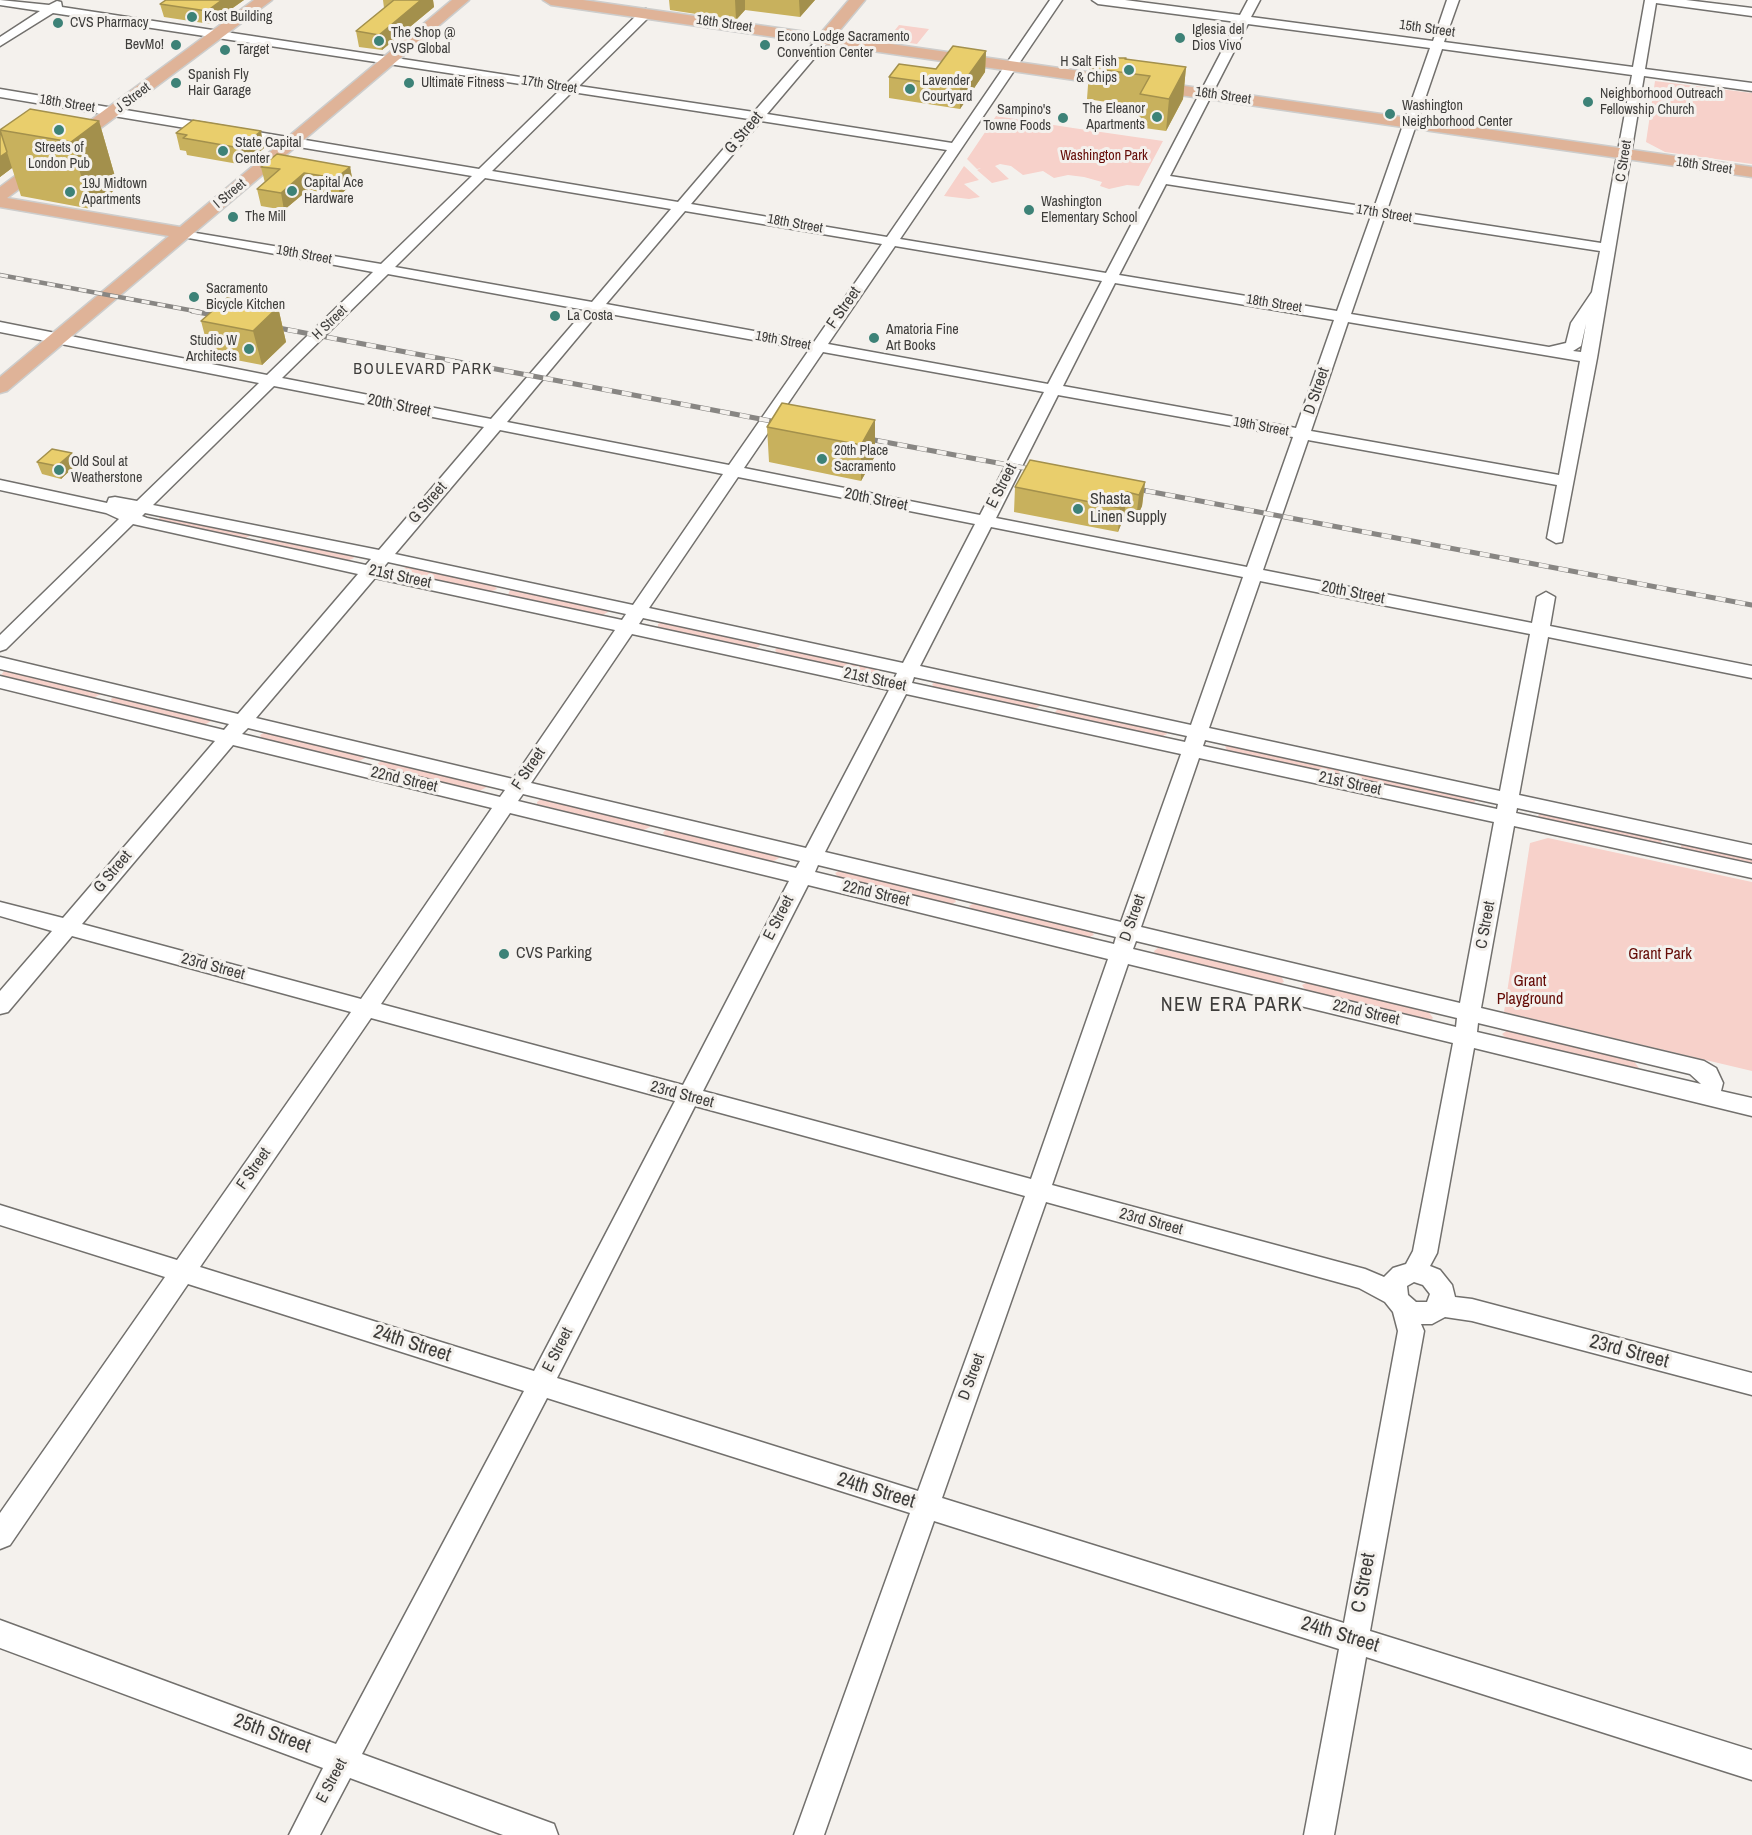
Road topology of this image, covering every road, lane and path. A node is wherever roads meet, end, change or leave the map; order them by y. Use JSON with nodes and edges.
{"nodes":[{"id":1,"x":65,"y":0,"type":"edge"},
{"id":2,"x":264,"y":0,"type":"edge"},
{"id":3,"x":461,"y":0,"type":"edge"},
{"id":4,"x":551,"y":0,"type":"edge"},
{"id":5,"x":660,"y":0,"type":"edge"},
{"id":6,"x":857,"y":0,"type":"edge"},
{"id":7,"x":1056,"y":0,"type":"edge"},
{"id":8,"x":1098,"y":0,"type":"edge"},
{"id":9,"x":1254,"y":0,"type":"edge"},
{"id":10,"x":1453,"y":0,"type":"edge"},
{"id":11,"x":1651,"y":0,"type":"edge"},
{"id":12,"x":1658,"y":0,"type":"edge"},
{"id":13,"x":0,"y":1,"type":"edge"},
{"id":14,"x":52,"y":9,"type":"junction"},
{"id":15,"x":1752,"y":12,"type":"edge"},
{"id":16,"x":646,"y":13,"type":"junction"},
{"id":17,"x":1244,"y":20,"type":"junction"},
{"id":18,"x":219,"y":33,"type":"junction"},
{"id":19,"x":824,"y":39,"type":"junction"},
{"id":20,"x":0,"y":42,"type":"edge"},
{"id":21,"x":1438,"y":45,"type":"junction"},
{"id":22,"x":398,"y":61,"type":"junction"},
{"id":23,"x":1007,"y":70,"type":"junction"},
{"id":24,"x":1639,"y":72,"type":"junction"},
{"id":25,"x":1752,"y":87,"type":"edge"},
{"id":26,"x":569,"y":88,"type":"junction"},
{"id":27,"x":0,"y":93,"type":"edge"},
{"id":28,"x":1205,"y":93,"type":"junction"},
{"id":29,"x":114,"y":112,"type":"junction"},
{"id":30,"x":758,"y":117,"type":"junction"},
{"id":31,"x":1410,"y":123,"type":"junction"},
{"id":32,"x":293,"y":141,"type":"junction"},
{"id":33,"x":955,"y":147,"type":"junction"},
{"id":34,"x":1625,"y":154,"type":"junction"},
{"id":35,"x":1752,"y":172,"type":"edge"},
{"id":36,"x":484,"y":173,"type":"junction"},
{"id":37,"x":1160,"y":179,"type":"junction"},
{"id":38,"x":0,"y":195,"type":"edge"},
{"id":39,"x":0,"y":202,"type":"edge"},
{"id":40,"x":683,"y":205,"type":"junction"},
{"id":41,"x":1378,"y":213,"type":"junction"},
{"id":42,"x":183,"y":234,"type":"junction"},
{"id":43,"x":891,"y":241,"type":"junction"},
{"id":44,"x":1608,"y":248,"type":"junction"},
{"id":45,"x":384,"y":270,"type":"junction"},
{"id":46,"x":1110,"y":277,"type":"junction"},
{"id":47,"x":1602,"y":286,"type":"junction"},
{"id":48,"x":591,"y":313,"type":"junction"},
{"id":49,"x":1344,"y":316,"type":"junction"},
{"id":50,"x":0,"y":327,"type":"edge"},
{"id":51,"x":57,"y":339,"type":"junction"},
{"id":52,"x":818,"y":347,"type":"junction"},
{"id":53,"x":1546,"y":352,"type":"junction"},
{"id":54,"x":1589,"y":358,"type":"junction"},
{"id":55,"x":271,"y":381,"type":"junction"},
{"id":56,"x":0,"y":387,"type":"edge"},
{"id":57,"x":1052,"y":389,"type":"junction"},
{"id":58,"x":495,"y":425,"type":"junction"},
{"id":59,"x":1302,"y":435,"type":"junction"},
{"id":60,"x":733,"y":472,"type":"junction"},
{"id":61,"x":0,"y":477,"type":"edge"},
{"id":62,"x":1565,"y":482,"type":"junction"},
{"id":63,"x":0,"y":485,"type":"edge"},
{"id":64,"x":132,"y":517,"type":"junction"},
{"id":65,"x":980,"y":528,"type":"junction"},
{"id":66,"x":1556,"y":538,"type":"dead end"},
{"id":67,"x":376,"y":563,"type":"junction"},
{"id":68,"x":1250,"y":582,"type":"junction"},
{"id":69,"x":1546,"y":597,"type":"dead end"},
{"id":70,"x":632,"y":619,"type":"junction"},
{"id":71,"x":1539,"y":630,"type":"junction"},
{"id":72,"x":0,"y":645,"type":"edge"},
{"id":73,"x":0,"y":663,"type":"edge"},
{"id":74,"x":1752,"y":672,"type":"edge"},
{"id":75,"x":904,"y":678,"type":"junction"},
{"id":76,"x":0,"y":682,"type":"edge"},
{"id":77,"x":243,"y":720,"type":"junction"},
{"id":78,"x":228,"y":737,"type":"junction"},
{"id":79,"x":1195,"y":741,"type":"junction"},
{"id":80,"x":518,"y":786,"type":"junction"},
{"id":81,"x":505,"y":804,"type":"junction"},
{"id":82,"x":1507,"y":808,"type":"junction"},
{"id":83,"x":1669,"y":843,"type":"junction"},
{"id":84,"x":1752,"y":852,"type":"edge"},
{"id":85,"x":806,"y":866,"type":"junction"},
{"id":86,"x":1752,"y":871,"type":"edge"},
{"id":87,"x":0,"y":909,"type":"edge"},
{"id":88,"x":67,"y":927,"type":"junction"},
{"id":89,"x":1124,"y":943,"type":"junction"},
{"id":90,"x":0,"y":1006,"type":"edge"},
{"id":91,"x":365,"y":1008,"type":"junction"},
{"id":92,"x":1470,"y":1013,"type":"junction"},
{"id":93,"x":1466,"y":1036,"type":"junction"},
{"id":94,"x":1693,"y":1092,"type":"junction"},
{"id":95,"x":687,"y":1097,"type":"junction"},
{"id":96,"x":1752,"y":1107,"type":"edge"},
{"id":97,"x":1038,"y":1192,"type":"junction"},
{"id":98,"x":0,"y":1215,"type":"edge"},
{"id":99,"x":183,"y":1272,"type":"junction"},
{"id":100,"x":1419,"y":1293,"type":"junction"},
{"id":101,"x":1752,"y":1384,"type":"edge"},
{"id":102,"x":540,"y":1385,"type":"junction"},
{"id":103,"x":926,"y":1507,"type":"junction"},
{"id":104,"x":0,"y":1536,"type":"edge"},
{"id":105,"x":0,"y":1634,"type":"edge"},
{"id":106,"x":1354,"y":1640,"type":"junction"},
{"id":107,"x":343,"y":1760,"type":"junction"},
{"id":108,"x":1752,"y":1765,"type":"edge"},
{"id":109,"x":304,"y":1835,"type":"edge"},
{"id":110,"x":543,"y":1835,"type":"edge"},
{"id":111,"x":809,"y":1835,"type":"edge"},
{"id":112,"x":1319,"y":1835,"type":"edge"}],
"edges":[{"from":1,"to":14,"type":"street"},
{"from":2,"to":18,"type":"main road","name":"J Street"},
{"from":3,"to":22,"type":"main road","name":"I Street"},
{"from":4,"to":16,"type":"main road","name":"16th Street"},
{"from":5,"to":16,"type":"main road","name":"H Street"},
{"from":6,"to":19,"type":"main road","name":"G Street"},
{"from":7,"to":23,"type":"street","name":"F Street"},
{"from":8,"to":17,"type":"street","name":"15th Street"},
{"from":9,"to":17,"type":"street","name":"E Street"},
{"from":10,"to":21,"type":"street","name":"D Street"},
{"from":11,"to":24,"type":"street","name":"C Street"},
{"from":12,"to":15,"type":"street"},
{"from":13,"to":14,"type":"street","name":"17th Street"},
{"from":14,"to":18,"type":"street","name":"17th Street"},
{"from":14,"to":20,"type":"street"},
{"from":16,"to":19,"type":"main road","name":"16th Street"},
{"from":16,"to":26,"type":"street","name":"H Street"},
{"from":17,"to":21,"type":"street","name":"15th Street"},
{"from":17,"to":28,"type":"street","name":"E Street"},
{"from":18,"to":22,"type":"street","name":"17th Street"},
{"from":18,"to":29,"type":"main road","name":"J Street"},
{"from":19,"to":23,"type":"main road","name":"16th Street"},
{"from":19,"to":30,"type":"street","name":"G Street"},
{"from":21,"to":24,"type":"street","name":"15th Street"},
{"from":21,"to":31,"type":"street","name":"D Street"},
{"from":22,"to":26,"type":"street","name":"17th Street"},
{"from":22,"to":32,"type":"main road","name":"I Street"},
{"from":23,"to":28,"type":"main road","name":"16th Street"},
{"from":23,"to":33,"type":"street","name":"F Street"},
{"from":24,"to":25,"type":"street","name":"15th Street"},
{"from":24,"to":34,"type":"street","name":"C Street"},
{"from":26,"to":30,"type":"street","name":"17th Street"},
{"from":26,"to":36,"type":"street","name":"H Street"},
{"from":27,"to":29,"type":"street","name":"18th Street"},
{"from":28,"to":31,"type":"main road","name":"16th Street"},
{"from":28,"to":37,"type":"street","name":"E Street"},
{"from":29,"to":32,"type":"street","name":"18th Street"},
{"from":29,"to":38,"type":"main road","name":"J Street"},
{"from":30,"to":33,"type":"street","name":"17th Street"},
{"from":30,"to":40,"type":"street","name":"G Street"},
{"from":31,"to":34,"type":"main road","name":"16th Street"},
{"from":31,"to":41,"type":"street","name":"D Street"},
{"from":32,"to":36,"type":"street","name":"18th Street"},
{"from":32,"to":42,"type":"main road","name":"I Street"},
{"from":33,"to":43,"type":"street","name":"F Street"},
{"from":34,"to":35,"type":"main road","name":"16th Street"},
{"from":34,"to":44,"type":"street","name":"C Street"},
{"from":36,"to":40,"type":"street","name":"18th Street"},
{"from":36,"to":45,"type":"street","name":"H Street"},
{"from":37,"to":41,"type":"street","name":"17th Street"},
{"from":37,"to":46,"type":"street","name":"E Street"},
{"from":39,"to":42,"type":"main road","name":"19th Street"},
{"from":40,"to":43,"type":"street","name":"18th Street"},
{"from":40,"to":48,"type":"street","name":"G Street"},
{"from":41,"to":44,"type":"street","name":"17th Street"},
{"from":41,"to":49,"type":"street","name":"D Street"},
{"from":42,"to":45,"type":"street","name":"19th Street"},
{"from":42,"to":51,"type":"main road","name":"I Street"},
{"from":43,"to":46,"type":"street","name":"18th Street"},
{"from":43,"to":52,"type":"street","name":"F Street"},
{"from":44,"to":47,"type":"street","name":"C Street"},
{"from":45,"to":48,"type":"street","name":"19th Street"},
{"from":45,"to":55,"type":"street","name":"H Street"},
{"from":46,"to":49,"type":"street","name":"18th Street"},
{"from":46,"to":57,"type":"street","name":"E Street"},
{"from":47,"to":53,"type":"street","name":"C Street"},
{"from":47,"to":54,"type":"street","name":"C Street"},
{"from":48,"to":52,"type":"street","name":"19th Street"},
{"from":48,"to":58,"type":"street","name":"G Street"},
{"from":49,"to":53,"type":"street","name":"18th Street"},
{"from":49,"to":59,"type":"street","name":"D Street"},
{"from":50,"to":51,"type":"street","name":"20th Street"},
{"from":51,"to":55,"type":"street","name":"20th Street"},
{"from":51,"to":56,"type":"main road","name":"I Street"},
{"from":52,"to":57,"type":"street","name":"19th Street"},
{"from":52,"to":60,"type":"street","name":"F Street"},
{"from":53,"to":54,"type":"street","name":"18th Street"},
{"from":54,"to":62,"type":"street","name":"C Street"},
{"from":55,"to":58,"type":"street","name":"20th Street"},
{"from":55,"to":64,"type":"street","name":"H Street"},
{"from":57,"to":59,"type":"street","name":"19th Street"},
{"from":57,"to":65,"type":"street","name":"E Street"},
{"from":58,"to":60,"type":"street","name":"20th Street"},
{"from":58,"to":67,"type":"street","name":"G Street"},
{"from":59,"to":62,"type":"street","name":"19th Street"},
{"from":59,"to":68,"type":"street","name":"D Street"},
{"from":60,"to":65,"type":"street","name":"20th Street"},
{"from":60,"to":70,"type":"street","name":"F Street"},
{"from":61,"to":64,"type":"street","name":"21st Street"},
{"from":62,"to":66,"type":"street","name":"C Street"},
{"from":63,"to":64,"type":"street","name":"21st Street"},
{"from":64,"to":67,"type":"street","name":"21st Street"},
{"from":64,"to":72,"type":"street","name":"H Street"},
{"from":65,"to":68,"type":"street","name":"20th Street"},
{"from":65,"to":75,"type":"street","name":"E Street"},
{"from":67,"to":70,"type":"street","name":"21st Street"},
{"from":67,"to":77,"type":"street","name":"G Street"},
{"from":68,"to":71,"type":"street","name":"20th Street"},
{"from":68,"to":79,"type":"street","name":"D Street"},
{"from":69,"to":71,"type":"street","name":"C Street"},
{"from":70,"to":75,"type":"street","name":"21st Street"},
{"from":70,"to":80,"type":"street","name":"F Street"},
{"from":71,"to":74,"type":"street","name":"20th Street"},
{"from":71,"to":82,"type":"street","name":"C Street"},
{"from":73,"to":77,"type":"street","name":"22nd Street"},
{"from":75,"to":79,"type":"street","name":"21st Street"},
{"from":75,"to":85,"type":"street","name":"E Street"},
{"from":76,"to":78,"type":"street","name":"22nd Street"},
{"from":77,"to":78,"type":"street","name":"G Street"},
{"from":77,"to":80,"type":"street","name":"22nd Street"},
{"from":78,"to":81,"type":"street","name":"22nd Street"},
{"from":78,"to":88,"type":"street","name":"G Street"},
{"from":79,"to":82,"type":"street","name":"21st Street"},
{"from":79,"to":89,"type":"street","name":"D Street"},
{"from":80,"to":81,"type":"street","name":"F Street"},
{"from":80,"to":85,"type":"street","name":"22nd Street"},
{"from":81,"to":85,"type":"street","name":"22nd Street"},
{"from":81,"to":91,"type":"street","name":"F Street"},
{"from":82,"to":83,"type":"street","name":"21st Street"},
{"from":82,"to":92,"type":"street","name":"C Street"},
{"from":83,"to":84,"type":"street","name":"21st Street"},
{"from":83,"to":86,"type":"street","name":"21st Street"},
{"from":85,"to":89,"type":"street","name":"22nd Street"},
{"from":85,"to":95,"type":"street","name":"E Street"},
{"from":87,"to":88,"type":"street","name":"23rd Street"},
{"from":88,"to":90,"type":"street","name":"G Street"},
{"from":88,"to":91,"type":"street","name":"23rd Street"},
{"from":89,"to":92,"type":"street","name":"22nd Street"},
{"from":89,"to":93,"type":"street","name":"22nd Street"},
{"from":89,"to":97,"type":"street","name":"D Street"},
{"from":91,"to":95,"type":"street","name":"23rd Street"},
{"from":91,"to":99,"type":"street","name":"F Street"},
{"from":92,"to":93,"type":"street","name":"C Street"},
{"from":92,"to":94,"type":"street","name":"22nd Street"},
{"from":93,"to":94,"type":"street","name":"22nd Street"},
{"from":93,"to":100,"type":"street","name":"C Street"},
{"from":94,"to":96,"type":"street","name":"22nd Street"},
{"from":95,"to":97,"type":"street","name":"23rd Street"},
{"from":95,"to":102,"type":"street","name":"E Street"},
{"from":97,"to":100,"type":"street","name":"23rd Street"},
{"from":97,"to":103,"type":"street","name":"D Street"},
{"from":98,"to":99,"type":"street","name":"24th Street"},
{"from":99,"to":102,"type":"street","name":"24th Street"},
{"from":99,"to":104,"type":"street","name":"F Street"},
{"from":100,"to":101,"type":"street","name":"23rd Street"},
{"from":100,"to":106,"type":"street","name":"C Street"},
{"from":102,"to":103,"type":"street","name":"24th Street"},
{"from":102,"to":107,"type":"street","name":"E Street"},
{"from":103,"to":106,"type":"street","name":"24th Street"},
{"from":103,"to":111,"type":"street","name":"D Street"},
{"from":105,"to":107,"type":"street","name":"25th Street"},
{"from":106,"to":108,"type":"street","name":"24th Street"},
{"from":106,"to":112,"type":"street","name":"C Street"},
{"from":107,"to":109,"type":"street","name":"E Street"},
{"from":107,"to":110,"type":"street","name":"25th Street"}]}
